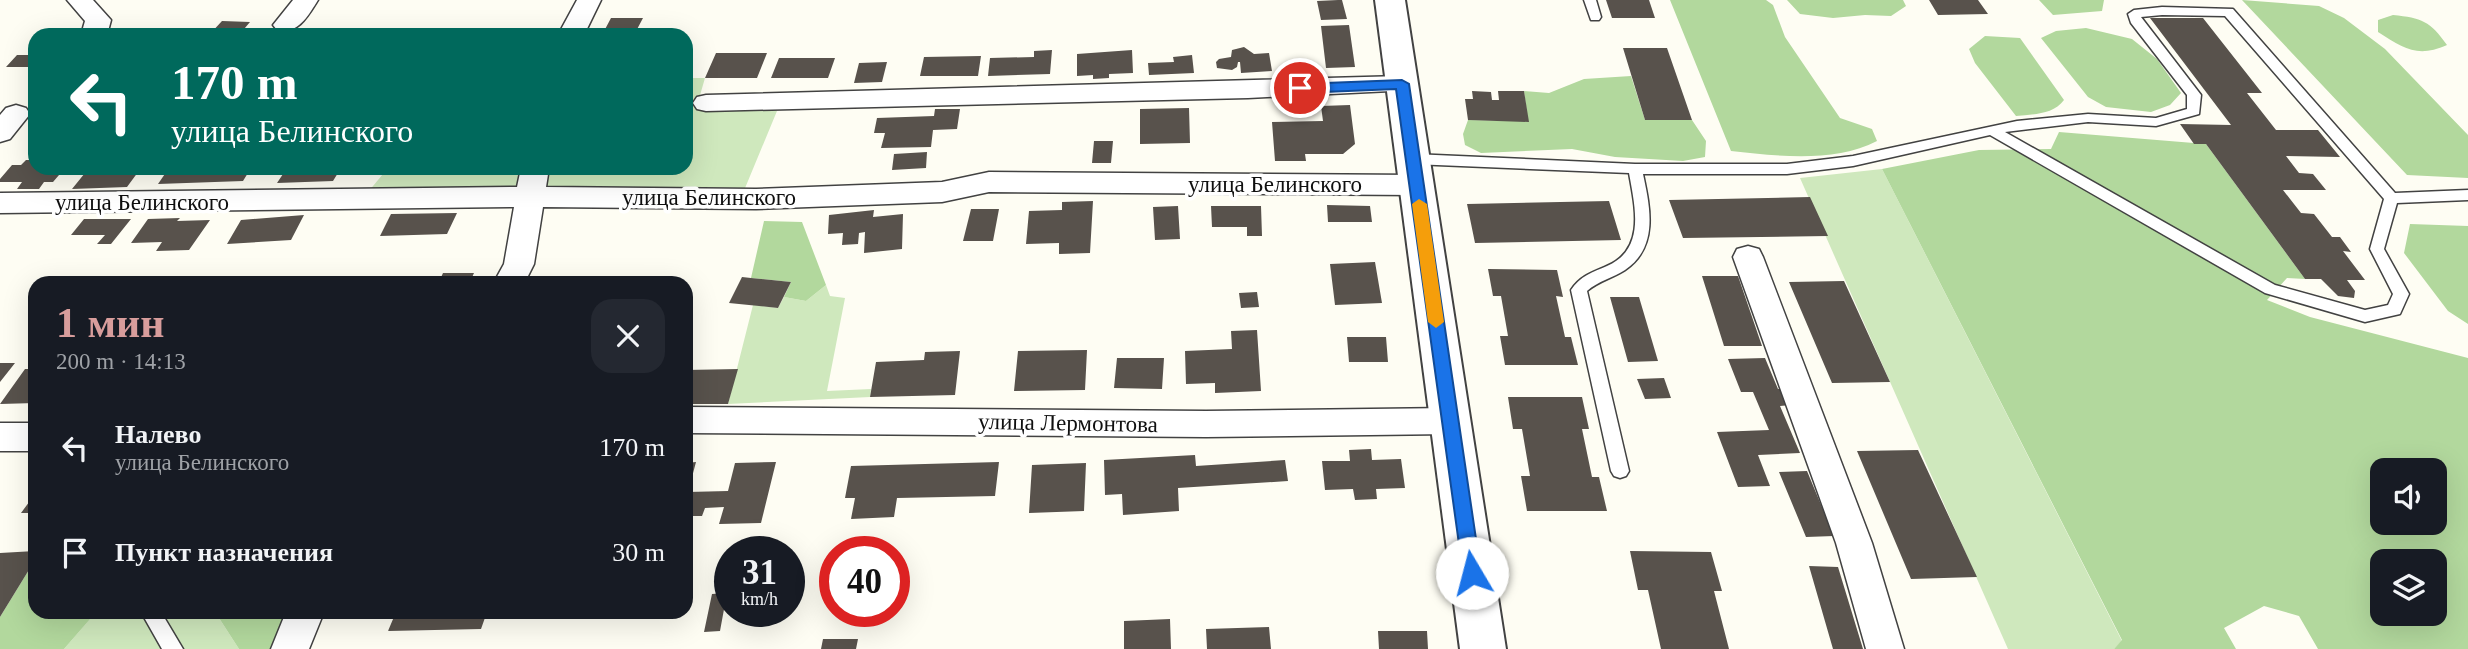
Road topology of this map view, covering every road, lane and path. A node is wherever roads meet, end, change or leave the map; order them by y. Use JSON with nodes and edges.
{"nodes":[{"id":1,"x":79,"y":0,"type":"edge"},
{"id":2,"x":306,"y":0,"type":"edge"},
{"id":3,"x":589,"y":0,"type":"edge"},
{"id":4,"x":1390,"y":0,"type":"edge"},
{"id":5,"x":1590,"y":0,"type":"edge"},
{"id":6,"x":1595,"y":17,"type":"dead end"},
{"id":7,"x":286,"y":25,"type":"dead end"},
{"id":8,"x":96,"y":28,"type":"edge"},
{"id":9,"x":575,"y":28,"type":"edge"},
{"id":10,"x":1402,"y":84,"type":"junction"},
{"id":11,"x":706,"y":103,"type":"dead end"},
{"id":12,"x":1991,"y":130,"type":"junction"},
{"id":13,"x":1635,"y":169,"type":"junction"},
{"id":14,"x":1415,"y":172,"type":"junction"},
{"id":15,"x":533,"y":182,"type":"edge"},
{"id":16,"x":2468,"y":195,"type":"edge"},
{"id":17,"x":2391,"y":198,"type":"junction"},
{"id":18,"x":0,"y":203,"type":"edge"},
{"id":19,"x":1748,"y":257,"type":"dead end"},
{"id":20,"x":513,"y":276,"type":"edge"},
{"id":21,"x":693,"y":421,"type":"edge"},
{"id":22,"x":1450,"y":421,"type":"junction"},
{"id":23,"x":0,"y":437,"type":"edge"},
{"id":24,"x":28,"y":437,"type":"edge"},
{"id":25,"x":1620,"y":471,"type":"dead end"},
{"id":26,"x":154,"y":619,"type":"edge"},
{"id":27,"x":302,"y":619,"type":"edge"},
{"id":28,"x":173,"y":649,"type":"edge"},
{"id":29,"x":290,"y":649,"type":"edge"},
{"id":30,"x":1483,"y":649,"type":"edge"},
{"id":31,"x":1885,"y":649,"type":"edge"}],
"edges":[{"from":1,"to":8,"type":"street"},
{"from":2,"to":7,"type":"street"},
{"from":3,"to":9,"type":"street"},
{"from":4,"to":10,"type":"street"},
{"from":5,"to":6,"type":"lane"},
{"from":10,"to":11,"type":"street"},
{"from":10,"to":14,"type":"street"},
{"from":12,"to":13,"type":"lane"},
{"from":12,"to":17,"type":"lane"},
{"from":12,"to":17,"type":"lane"},
{"from":13,"to":14,"type":"lane"},
{"from":13,"to":25,"type":"lane"},
{"from":14,"to":15,"type":"street","name":"улица Белинского"},
{"from":14,"to":22,"type":"street"},
{"from":15,"to":18,"type":"street","name":"улица Белинского"},
{"from":15,"to":20,"type":"street"},
{"from":16,"to":17,"type":"lane"},
{"from":19,"to":31,"type":"street"},
{"from":21,"to":22,"type":"street","name":"улица Лермонтова"},
{"from":22,"to":30,"type":"street"},
{"from":23,"to":24,"type":"street"},
{"from":26,"to":28,"type":"lane"},
{"from":27,"to":29,"type":"street"}]}
